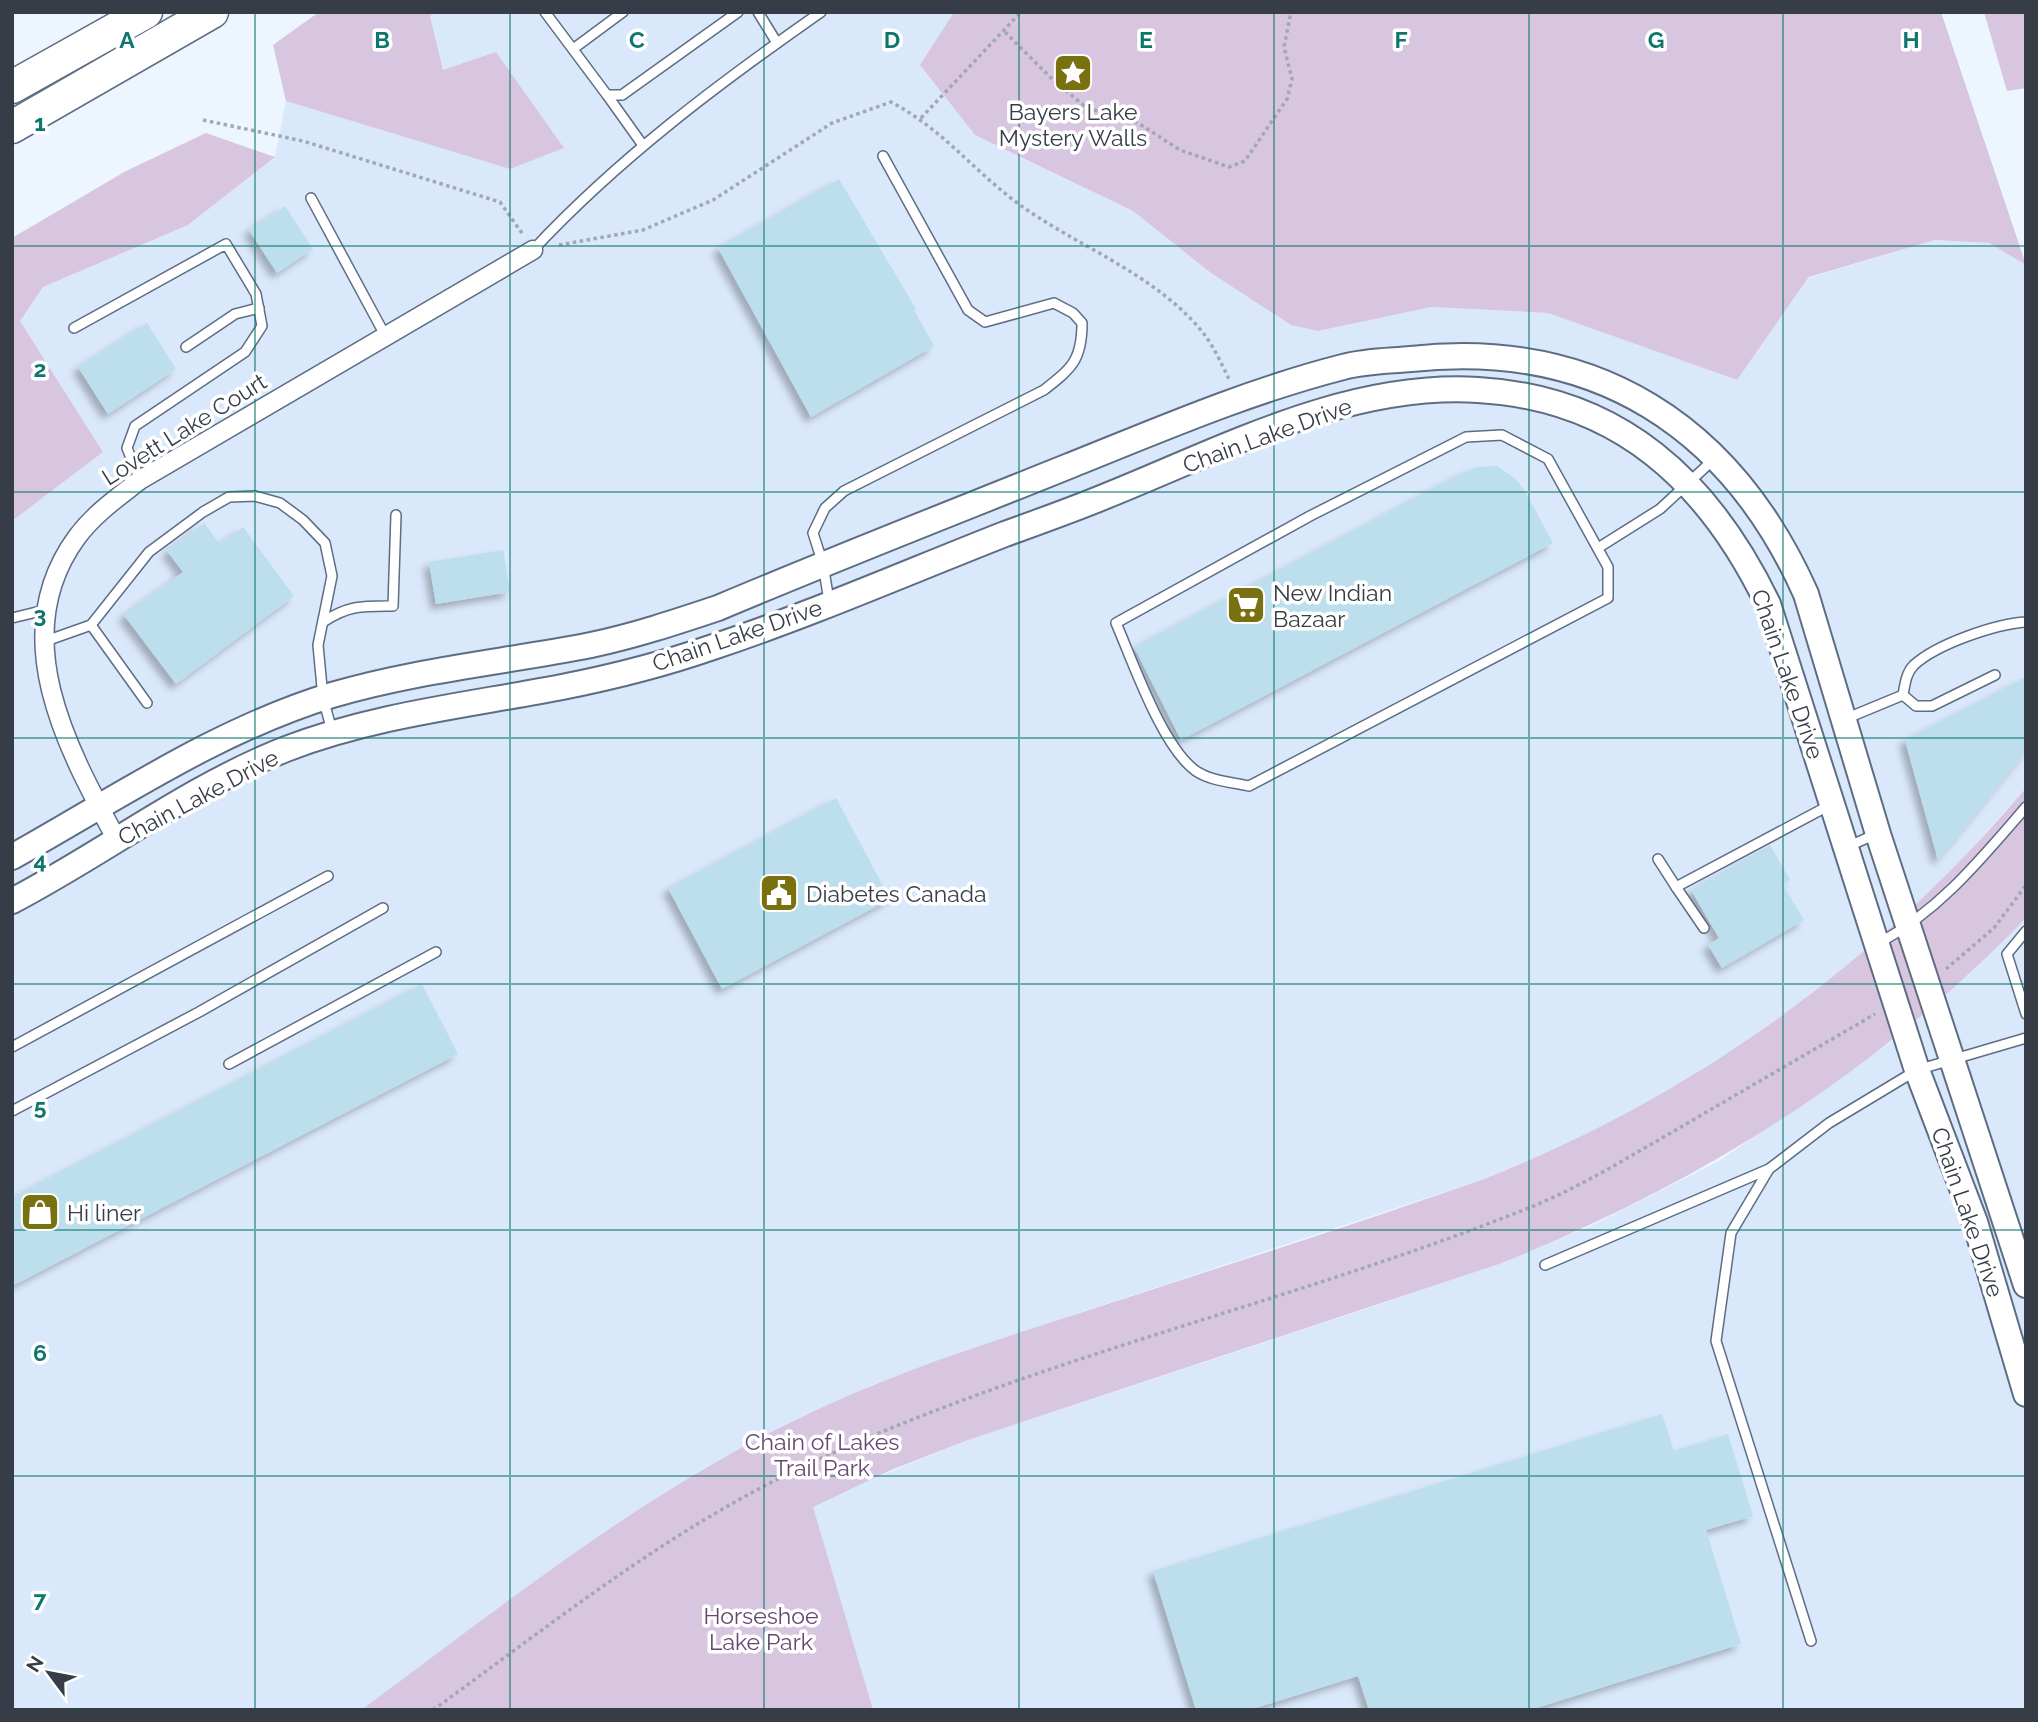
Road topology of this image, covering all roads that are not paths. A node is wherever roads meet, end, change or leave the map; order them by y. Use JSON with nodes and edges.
{"nodes":[{"id":1,"x":146,"y":12,"type":"edge"},
{"id":2,"x":212,"y":12,"type":"edge"},
{"id":3,"x":545,"y":12,"type":"edge"},
{"id":4,"x":623,"y":12,"type":"edge"},
{"id":5,"x":738,"y":12,"type":"edge"},
{"id":6,"x":758,"y":12,"type":"edge"},
{"id":7,"x":821,"y":12,"type":"edge"},
{"id":8,"x":778,"y":43,"type":"junction"},
{"id":9,"x":573,"y":49,"type":"junction"},
{"id":10,"x":12,"y":87,"type":"edge"},
{"id":11,"x":607,"y":95,"type":"junction"},
{"id":12,"x":12,"y":127,"type":"edge"},
{"id":13,"x":642,"y":144,"type":"junction"},
{"id":14,"x":883,"y":156,"type":"dead end"},
{"id":15,"x":311,"y":198,"type":"dead end"},
{"id":16,"x":533,"y":250,"type":"joint"},
{"id":17,"x":259,"y":308,"type":"junction"},
{"id":18,"x":74,"y":328,"type":"dead end"},
{"id":19,"x":386,"y":337,"type":"junction"},
{"id":20,"x":186,"y":347,"type":"dead end"},
{"id":21,"x":1715,"y":457,"type":"junction"},
{"id":22,"x":140,"y":480,"type":"junction"},
{"id":23,"x":1690,"y":483,"type":"junction"},
{"id":24,"x":396,"y":515,"type":"dead end"},
{"id":25,"x":1598,"y":548,"type":"junction"},
{"id":26,"x":823,"y":564,"type":"junction"},
{"id":27,"x":830,"y":603,"type":"junction"},
{"id":28,"x":45,"y":610,"type":"junction"},
{"id":29,"x":12,"y":618,"type":"edge"},
{"id":30,"x":323,"y":622,"type":"junction"},
{"id":31,"x":2026,"y":622,"type":"edge"},
{"id":32,"x":91,"y":625,"type":"junction"},
{"id":33,"x":43,"y":642,"type":"junction"},
{"id":34,"x":1995,"y":675,"type":"dead end"},
{"id":35,"x":1903,"y":695,"type":"junction"},
{"id":36,"x":323,"y":698,"type":"junction"},
{"id":37,"x":147,"y":703,"type":"dead end"},
{"id":38,"x":1843,"y":720,"type":"junction"},
{"id":39,"x":332,"y":733,"type":"junction"},
{"id":40,"x":1831,"y":804,"type":"junction"},
{"id":41,"x":99,"y":807,"type":"junction"},
{"id":42,"x":2026,"y":807,"type":"edge"},
{"id":43,"x":1878,"y":834,"type":"junction"},
{"id":44,"x":117,"y":840,"type":"junction"},
{"id":45,"x":1846,"y":848,"type":"junction"},
{"id":46,"x":12,"y":857,"type":"edge"},
{"id":47,"x":1658,"y":859,"type":"dead end"},
{"id":48,"x":328,"y":876,"type":"dead end"},
{"id":49,"x":1676,"y":887,"type":"junction"},
{"id":50,"x":12,"y":901,"type":"edge"},
{"id":51,"x":383,"y":908,"type":"dead end"},
{"id":52,"x":1909,"y":927,"type":"junction"},
{"id":53,"x":1704,"y":928,"type":"dead end"},
{"id":54,"x":2026,"y":931,"type":"edge"},
{"id":55,"x":1878,"y":944,"type":"junction"},
{"id":56,"x":436,"y":952,"type":"dead end"},
{"id":57,"x":2026,"y":1014,"type":"edge"},
{"id":58,"x":2026,"y":1038,"type":"edge"},
{"id":59,"x":12,"y":1047,"type":"edge"},
{"id":60,"x":1953,"y":1062,"type":"junction"},
{"id":61,"x":229,"y":1064,"type":"dead end"},
{"id":62,"x":1917,"y":1070,"type":"junction"},
{"id":63,"x":12,"y":1111,"type":"edge"},
{"id":64,"x":1769,"y":1169,"type":"junction"},
{"id":65,"x":1545,"y":1265,"type":"dead end"},
{"id":66,"x":2026,"y":1285,"type":"edge"},
{"id":67,"x":2026,"y":1394,"type":"edge"},
{"id":68,"x":1811,"y":1641,"type":"dead end"}],
"edges":[{"from":1,"to":10,"type":"highway"},
{"from":2,"to":12,"type":"highway"},
{"from":3,"to":9,"type":"lane"},
{"from":4,"to":9,"type":"lane"},
{"from":5,"to":11,"type":"lane"},
{"from":6,"to":8,"type":"lane"},
{"from":7,"to":8,"type":"lane"},
{"from":8,"to":13,"type":"lane"},
{"from":9,"to":11,"type":"lane"},
{"from":11,"to":13,"type":"lane"},
{"from":13,"to":16,"type":"lane"},
{"from":14,"to":26,"type":"lane"},
{"from":15,"to":19,"type":"lane"},
{"from":16,"to":19,"type":"street","name":"Lovett Lake Court"},
{"from":17,"to":18,"type":"lane"},
{"from":17,"to":20,"type":"lane"},
{"from":17,"to":22,"type":"lane"},
{"from":19,"to":22,"type":"street","name":"Lovett Lake Court"},
{"from":21,"to":23,"type":"lane"},
{"from":21,"to":26,"type":"street","name":"Chain Lake Drive"},
{"from":21,"to":38,"type":"street","name":"Chain Lake Drive"},
{"from":22,"to":28,"type":"street","name":"Lovett Lake Court"},
{"from":23,"to":25,"type":"lane"},
{"from":23,"to":27,"type":"street","name":"Chain Lake Drive"},
{"from":23,"to":40,"type":"street","name":"Chain Lake Drive"},
{"from":24,"to":30,"type":"lane"},
{"from":25,"to":25,"type":"lane"},
{"from":26,"to":27,"type":"lane"},
{"from":26,"to":36,"type":"street","name":"Chain Lake Drive"},
{"from":27,"to":39,"type":"street","name":"Chain Lake Drive"},
{"from":28,"to":29,"type":"lane"},
{"from":28,"to":33,"type":"street","name":"Lovett Lake Court"},
{"from":30,"to":32,"type":"lane"},
{"from":30,"to":36,"type":"lane"},
{"from":31,"to":35,"type":"lane"},
{"from":32,"to":33,"type":"lane"},
{"from":32,"to":37,"type":"lane"},
{"from":33,"to":41,"type":"street","name":"Lovett Lake Court"},
{"from":34,"to":35,"type":"lane"},
{"from":35,"to":38,"type":"lane"},
{"from":36,"to":39,"type":"lane"},
{"from":36,"to":41,"type":"street","name":"Chain Lake Drive"},
{"from":38,"to":43,"type":"street","name":"Chain Lake Drive"},
{"from":39,"to":44,"type":"street","name":"Chain Lake Drive"},
{"from":40,"to":45,"type":"street","name":"Chain Lake Drive"},
{"from":40,"to":49,"type":"lane"},
{"from":41,"to":44,"type":"street","name":"Lovett Lake Court"},
{"from":41,"to":46,"type":"street","name":"Chain Lake Drive"},
{"from":42,"to":52,"type":"lane"},
{"from":43,"to":45,"type":"lane"},
{"from":43,"to":52,"type":"street","name":"Chain Lake Drive"},
{"from":44,"to":50,"type":"street","name":"Chain Lake Drive"},
{"from":45,"to":55,"type":"street","name":"Chain Lake Drive"},
{"from":47,"to":49,"type":"lane"},
{"from":48,"to":59,"type":"lane"},
{"from":49,"to":53,"type":"lane"},
{"from":51,"to":63,"type":"lane"},
{"from":52,"to":55,"type":"lane"},
{"from":52,"to":60,"type":"street","name":"Chain Lake Drive"},
{"from":54,"to":57,"type":"lane"},
{"from":55,"to":62,"type":"street","name":"Chain Lake Drive"},
{"from":56,"to":61,"type":"lane"},
{"from":58,"to":60,"type":"lane"},
{"from":60,"to":62,"type":"lane"},
{"from":60,"to":66,"type":"street","name":"Chain Lake Drive"},
{"from":62,"to":64,"type":"lane"},
{"from":62,"to":67,"type":"street","name":"Chain Lake Drive"},
{"from":64,"to":65,"type":"lane"},
{"from":64,"to":68,"type":"lane"}]}
